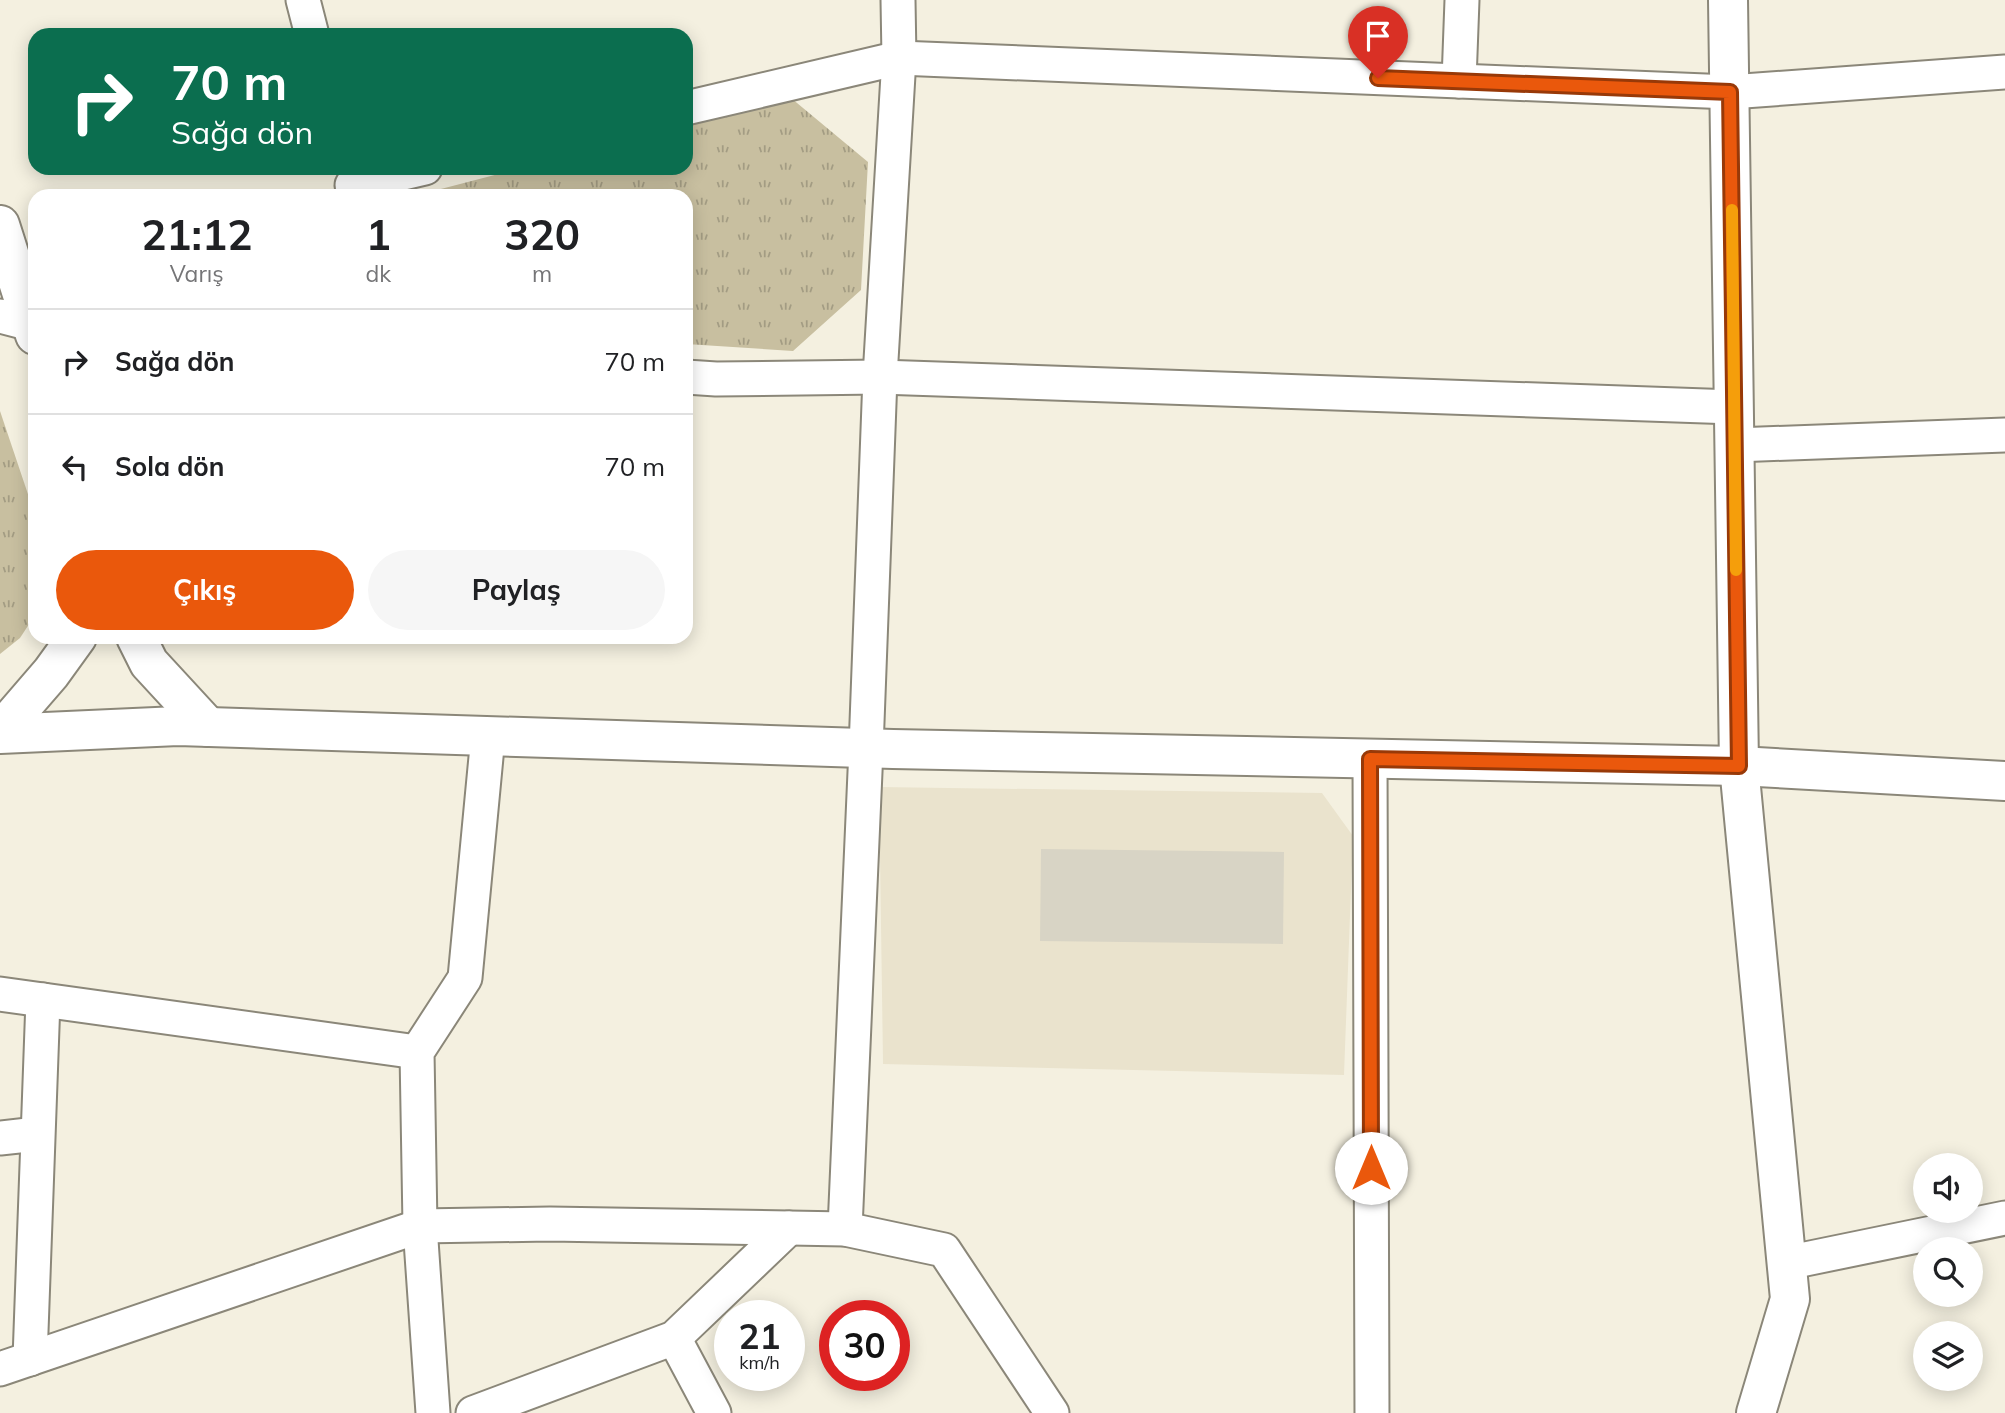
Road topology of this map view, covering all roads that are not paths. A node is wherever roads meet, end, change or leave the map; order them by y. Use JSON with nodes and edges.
{"nodes":[{"id":1,"x":303,"y":0,"type":"edge"},
{"id":2,"x":898,"y":0,"type":"edge"},
{"id":3,"x":1462,"y":0,"type":"edge"},
{"id":4,"x":1728,"y":0,"type":"edge"},
{"id":5,"x":310,"y":28,"type":"edge"},
{"id":6,"x":899,"y":58,"type":"junction"},
{"id":7,"x":2005,"y":72,"type":"edge"},
{"id":8,"x":1459,"y":81,"type":"junction"},
{"id":9,"x":1730,"y":92,"type":"junction"},
{"id":10,"x":693,"y":106,"type":"edge"},
{"id":11,"x":390,"y":175,"type":"edge"},
{"id":12,"x":351,"y":183,"type":"edge"},
{"id":13,"x":0,"y":225,"type":"edge"},
{"id":14,"x":25,"y":325,"type":"edge"},
{"id":15,"x":693,"y":377,"type":"edge"},
{"id":16,"x":880,"y":377,"type":"junction"},
{"id":17,"x":1734,"y":407,"type":"junction"},
{"id":18,"x":2005,"y":435,"type":"edge"},
{"id":19,"x":1735,"y":445,"type":"junction"},
{"id":20,"x":72,"y":644,"type":"edge"},
{"id":21,"x":140,"y":644,"type":"edge"},
{"id":22,"x":208,"y":727,"type":"junction"},
{"id":23,"x":0,"y":733,"type":"edge"},
{"id":24,"x":488,"y":736,"type":"junction"},
{"id":25,"x":866,"y":749,"type":"junction"},
{"id":26,"x":1370,"y":759,"type":"junction"},
{"id":27,"x":1739,"y":766,"type":"junction"},
{"id":28,"x":2005,"y":782,"type":"edge"},
{"id":29,"x":0,"y":994,"type":"edge"},
{"id":30,"x":43,"y":1000,"type":"junction"},
{"id":31,"x":417,"y":1052,"type":"junction"},
{"id":32,"x":37,"y":1134,"type":"junction"},
{"id":33,"x":0,"y":1138,"type":"edge"},
{"id":34,"x":2005,"y":1218,"type":"edge"},
{"id":35,"x":420,"y":1226,"type":"junction"},
{"id":36,"x":789,"y":1228,"type":"junction"},
{"id":37,"x":845,"y":1229,"type":"junction"},
{"id":38,"x":1786,"y":1263,"type":"junction"},
{"id":39,"x":674,"y":1338,"type":"junction"},
{"id":40,"x":15,"y":1364,"type":"edge"},
{"id":41,"x":433,"y":1413,"type":"edge"},
{"id":42,"x":473,"y":1413,"type":"edge"},
{"id":43,"x":714,"y":1413,"type":"edge"},
{"id":44,"x":1052,"y":1413,"type":"edge"},
{"id":45,"x":1372,"y":1413,"type":"edge"},
{"id":46,"x":1756,"y":1413,"type":"edge"}],
"edges":[{"from":1,"to":5,"type":"street"},
{"from":2,"to":6,"type":"street"},
{"from":3,"to":8,"type":"street"},
{"from":4,"to":9,"type":"street"},
{"from":6,"to":8,"type":"street"},
{"from":6,"to":10,"type":"street"},
{"from":6,"to":16,"type":"street"},
{"from":7,"to":9,"type":"street"},
{"from":8,"to":9,"type":"street"},
{"from":9,"to":17,"type":"street"},
{"from":11,"to":12,"type":"street"},
{"from":13,"to":14,"type":"street"},
{"from":15,"to":16,"type":"street"},
{"from":16,"to":17,"type":"street"},
{"from":16,"to":25,"type":"street"},
{"from":17,"to":19,"type":"street"},
{"from":18,"to":19,"type":"street"},
{"from":19,"to":27,"type":"street"},
{"from":20,"to":23,"type":"street"},
{"from":21,"to":22,"type":"street"},
{"from":22,"to":23,"type":"street"},
{"from":22,"to":24,"type":"street"},
{"from":24,"to":25,"type":"street"},
{"from":24,"to":31,"type":"street"},
{"from":25,"to":26,"type":"street"},
{"from":25,"to":37,"type":"street"},
{"from":26,"to":27,"type":"street"},
{"from":26,"to":45,"type":"street"},
{"from":27,"to":28,"type":"street"},
{"from":27,"to":38,"type":"street"},
{"from":29,"to":30,"type":"street"},
{"from":30,"to":31,"type":"street"},
{"from":30,"to":32,"type":"street"},
{"from":31,"to":35,"type":"street"},
{"from":32,"to":33,"type":"street"},
{"from":32,"to":40,"type":"street"},
{"from":34,"to":38,"type":"street"},
{"from":35,"to":36,"type":"street"},
{"from":35,"to":40,"type":"street"},
{"from":35,"to":41,"type":"street"},
{"from":36,"to":37,"type":"street"},
{"from":36,"to":39,"type":"street"},
{"from":37,"to":44,"type":"street"},
{"from":38,"to":46,"type":"street"},
{"from":39,"to":42,"type":"street"},
{"from":39,"to":43,"type":"street"}]}
